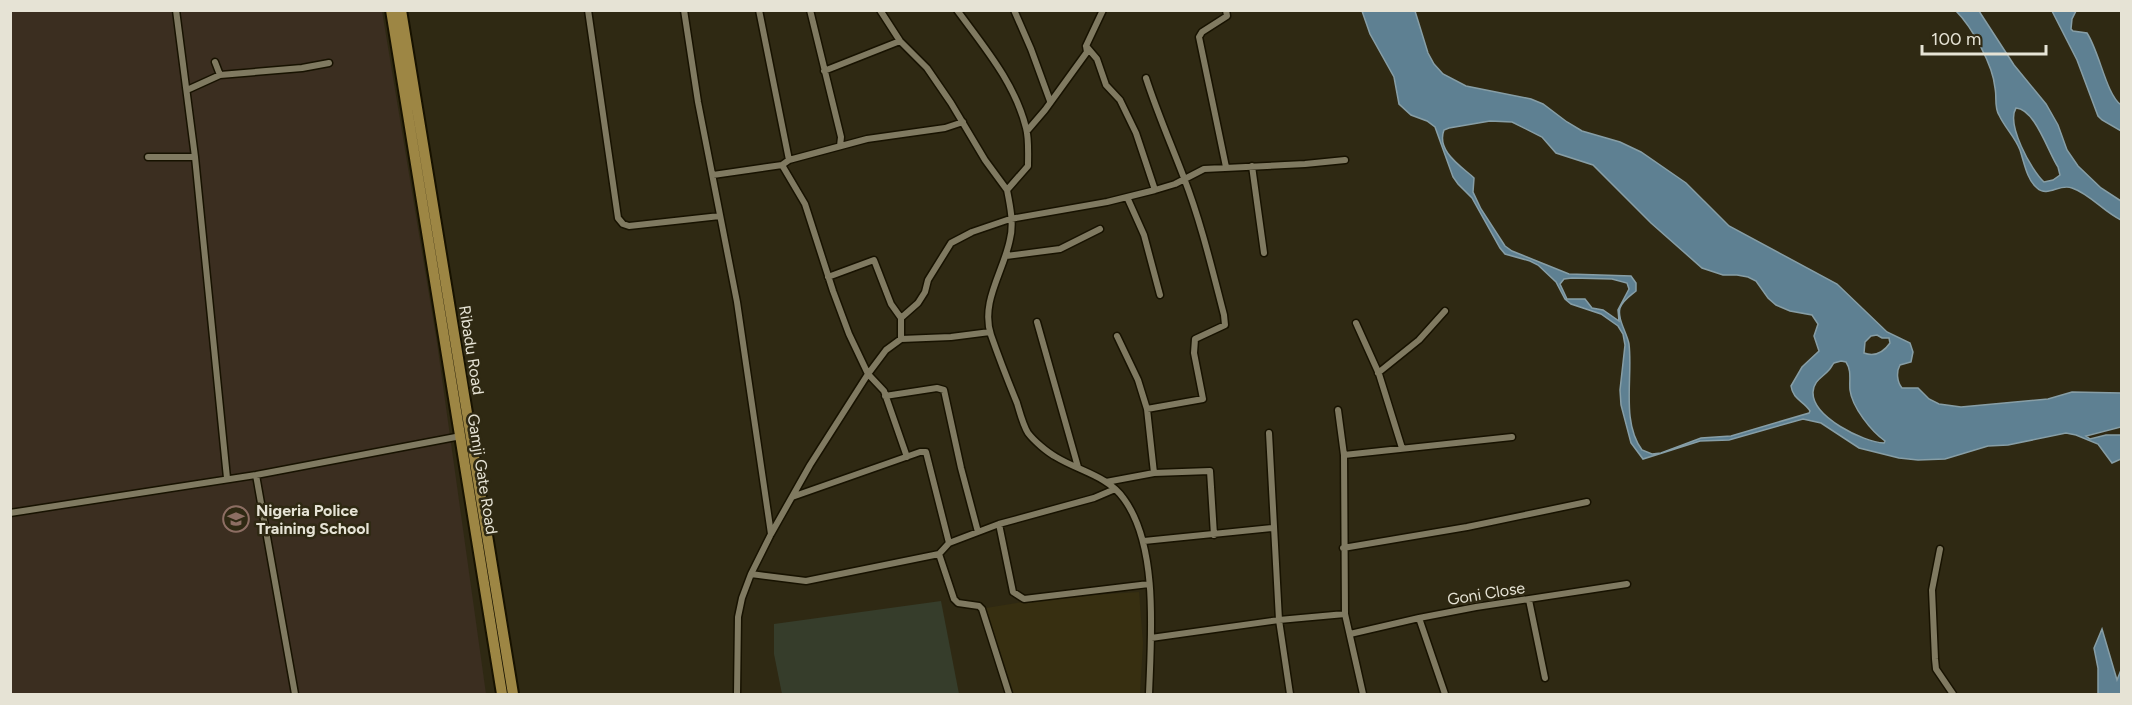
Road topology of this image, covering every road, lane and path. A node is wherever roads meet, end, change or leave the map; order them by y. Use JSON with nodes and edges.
{"nodes":[{"id":1,"x":176,"y":10,"type":"edge"},
{"id":2,"x":391,"y":10,"type":"edge"},
{"id":3,"x":401,"y":10,"type":"edge"},
{"id":4,"x":588,"y":10,"type":"edge"},
{"id":5,"x":684,"y":10,"type":"edge"},
{"id":6,"x":759,"y":10,"type":"edge"},
{"id":7,"x":810,"y":10,"type":"edge"},
{"id":8,"x":880,"y":10,"type":"edge"},
{"id":9,"x":957,"y":10,"type":"edge"},
{"id":10,"x":1014,"y":10,"type":"edge"},
{"id":11,"x":1103,"y":10,"type":"edge"},
{"id":12,"x":1226,"y":10,"type":"edge"},
{"id":13,"x":900,"y":41,"type":"junction"},
{"id":14,"x":1086,"y":46,"type":"junction"},
{"id":15,"x":215,"y":62,"type":"dead end"},
{"id":16,"x":329,"y":63,"type":"dead end"},
{"id":17,"x":824,"y":71,"type":"junction"},
{"id":18,"x":220,"y":75,"type":"junction"},
{"id":19,"x":1146,"y":78,"type":"dead end"},
{"id":20,"x":187,"y":90,"type":"junction"},
{"id":21,"x":1050,"y":101,"type":"junction"},
{"id":22,"x":963,"y":123,"type":"junction"},
{"id":23,"x":1027,"y":131,"type":"junction"},
{"id":24,"x":840,"y":146,"type":"junction"},
{"id":25,"x":195,"y":157,"type":"junction"},
{"id":26,"x":148,"y":158,"type":"dead end"},
{"id":27,"x":789,"y":160,"type":"junction"},
{"id":28,"x":1345,"y":160,"type":"dead end"},
{"id":29,"x":783,"y":165,"type":"junction"},
{"id":30,"x":1252,"y":166,"type":"junction"},
{"id":31,"x":1226,"y":167,"type":"junction"},
{"id":32,"x":713,"y":175,"type":"junction"},
{"id":33,"x":1184,"y":179,"type":"junction"},
{"id":34,"x":1007,"y":190,"type":"junction"},
{"id":35,"x":1155,"y":190,"type":"junction"},
{"id":36,"x":1127,"y":197,"type":"junction"},
{"id":37,"x":720,"y":216,"type":"junction"},
{"id":38,"x":1010,"y":219,"type":"junction"},
{"id":39,"x":1100,"y":229,"type":"dead end"},
{"id":40,"x":1264,"y":253,"type":"dead end"},
{"id":41,"x":1006,"y":256,"type":"junction"},
{"id":42,"x":828,"y":277,"type":"junction"},
{"id":43,"x":1160,"y":295,"type":"dead end"},
{"id":44,"x":1444,"y":310,"type":"dead end"},
{"id":45,"x":901,"y":318,"type":"junction"},
{"id":46,"x":1037,"y":322,"type":"dead end"},
{"id":47,"x":1356,"y":323,"type":"dead end"},
{"id":48,"x":990,"y":332,"type":"junction"},
{"id":49,"x":1117,"y":336,"type":"dead end"},
{"id":50,"x":901,"y":339,"type":"junction"},
{"id":51,"x":453,"y":355,"type":"junction"},
{"id":52,"x":1378,"y":373,"type":"junction"},
{"id":53,"x":868,"y":374,"type":"junction"},
{"id":54,"x":885,"y":396,"type":"junction"},
{"id":55,"x":1147,"y":409,"type":"junction"},
{"id":56,"x":1338,"y":410,"type":"dead end"},
{"id":57,"x":1269,"y":434,"type":"dead end"},
{"id":58,"x":461,"y":436,"type":"junction"},
{"id":59,"x":1512,"y":437,"type":"dead end"},
{"id":60,"x":1402,"y":448,"type":"junction"},
{"id":61,"x":1344,"y":455,"type":"junction"},
{"id":62,"x":907,"y":457,"type":"junction"},
{"id":63,"x":1078,"y":467,"type":"junction"},
{"id":64,"x":1154,"y":473,"type":"junction"},
{"id":65,"x":256,"y":475,"type":"junction"},
{"id":66,"x":226,"y":478,"type":"junction"},
{"id":67,"x":1106,"y":482,"type":"junction"},
{"id":68,"x":1115,"y":489,"type":"junction"},
{"id":69,"x":792,"y":497,"type":"junction"},
{"id":70,"x":1587,"y":501,"type":"dead end"},
{"id":71,"x":10,"y":513,"type":"edge"},
{"id":72,"x":999,"y":524,"type":"junction"},
{"id":73,"x":1273,"y":528,"type":"junction"},
{"id":74,"x":978,"y":532,"type":"junction"},
{"id":75,"x":771,"y":534,"type":"junction"},
{"id":76,"x":1214,"y":535,"type":"junction"},
{"id":77,"x":1143,"y":542,"type":"junction"},
{"id":78,"x":950,"y":543,"type":"junction"},
{"id":79,"x":1343,"y":548,"type":"junction"},
{"id":80,"x":1940,"y":549,"type":"dead end"},
{"id":81,"x":939,"y":554,"type":"junction"},
{"id":82,"x":751,"y":574,"type":"junction"},
{"id":83,"x":1149,"y":584,"type":"junction"},
{"id":84,"x":1627,"y":584,"type":"dead end"},
{"id":85,"x":1529,"y":600,"type":"junction"},
{"id":86,"x":1345,"y":614,"type":"junction"},
{"id":87,"x":1419,"y":618,"type":"junction"},
{"id":88,"x":1279,"y":620,"type":"junction"},
{"id":89,"x":1350,"y":634,"type":"junction"},
{"id":90,"x":1151,"y":638,"type":"junction"},
{"id":91,"x":1545,"y":678,"type":"dead end"},
{"id":92,"x":295,"y":694,"type":"edge"},
{"id":93,"x":502,"y":694,"type":"edge"},
{"id":94,"x":513,"y":694,"type":"edge"},
{"id":95,"x":736,"y":694,"type":"edge"},
{"id":96,"x":1009,"y":694,"type":"edge"},
{"id":97,"x":1149,"y":694,"type":"edge"},
{"id":98,"x":1290,"y":694,"type":"edge"},
{"id":99,"x":1363,"y":694,"type":"edge"},
{"id":100,"x":1445,"y":694,"type":"edge"},
{"id":101,"x":1953,"y":694,"type":"edge"}],
"edges":[{"from":1,"to":20,"type":"street"},
{"from":2,"to":51,"type":"main road","name":"Gamji Gate Road"},
{"from":3,"to":51,"type":"main road","name":"Ribadu Road"},
{"from":4,"to":37,"type":"street"},
{"from":5,"to":32,"type":"street"},
{"from":6,"to":27,"type":"street"},
{"from":7,"to":17,"type":"street"},
{"from":8,"to":13,"type":"street"},
{"from":9,"to":23,"type":"street"},
{"from":10,"to":21,"type":"street"},
{"from":11,"to":14,"type":"street"},
{"from":12,"to":31,"type":"street"},
{"from":13,"to":17,"type":"street"},
{"from":13,"to":22,"type":"street"},
{"from":14,"to":21,"type":"street"},
{"from":14,"to":35,"type":"street"},
{"from":15,"to":18,"type":"street"},
{"from":16,"to":18,"type":"street"},
{"from":17,"to":24,"type":"street"},
{"from":18,"to":20,"type":"street"},
{"from":19,"to":33,"type":"street"},
{"from":20,"to":25,"type":"street"},
{"from":21,"to":23,"type":"street"},
{"from":22,"to":24,"type":"street"},
{"from":22,"to":34,"type":"street"},
{"from":23,"to":34,"type":"street"},
{"from":24,"to":27,"type":"street"},
{"from":25,"to":26,"type":"street"},
{"from":25,"to":66,"type":"street"},
{"from":27,"to":29,"type":"street"},
{"from":28,"to":30,"type":"street"},
{"from":29,"to":32,"type":"street"},
{"from":29,"to":42,"type":"street"},
{"from":30,"to":31,"type":"street"},
{"from":30,"to":40,"type":"street"},
{"from":31,"to":33,"type":"street"},
{"from":32,"to":37,"type":"street"},
{"from":33,"to":35,"type":"street"},
{"from":33,"to":55,"type":"street"},
{"from":34,"to":38,"type":"street"},
{"from":35,"to":36,"type":"street"},
{"from":36,"to":38,"type":"street"},
{"from":36,"to":43,"type":"street"},
{"from":37,"to":75,"type":"street"},
{"from":38,"to":41,"type":"street"},
{"from":38,"to":45,"type":"street"},
{"from":39,"to":41,"type":"street"},
{"from":41,"to":48,"type":"street"},
{"from":42,"to":45,"type":"street"},
{"from":42,"to":53,"type":"street"},
{"from":44,"to":52,"type":"street"},
{"from":45,"to":50,"type":"street"},
{"from":46,"to":63,"type":"street"},
{"from":47,"to":52,"type":"street"},
{"from":48,"to":50,"type":"street"},
{"from":48,"to":63,"type":"street"},
{"from":49,"to":55,"type":"street"},
{"from":50,"to":53,"type":"street"},
{"from":51,"to":58,"type":"main road","name":"Gamji Gate Road"},
{"from":51,"to":94,"type":"main road","name":"Ribadu Road"},
{"from":52,"to":60,"type":"street"},
{"from":53,"to":54,"type":"street"},
{"from":53,"to":69,"type":"street"},
{"from":54,"to":62,"type":"street"},
{"from":54,"to":74,"type":"street"},
{"from":55,"to":64,"type":"street"},
{"from":56,"to":61,"type":"street"},
{"from":57,"to":73,"type":"street"},
{"from":58,"to":65,"type":"street"},
{"from":58,"to":93,"type":"main road","name":"Gamji Gate Road"},
{"from":59,"to":60,"type":"street"},
{"from":60,"to":61,"type":"street"},
{"from":61,"to":79,"type":"street"},
{"from":62,"to":69,"type":"street"},
{"from":62,"to":78,"type":"street"},
{"from":63,"to":67,"type":"street"},
{"from":64,"to":67,"type":"street"},
{"from":64,"to":76,"type":"street"},
{"from":65,"to":66,"type":"street"},
{"from":65,"to":92,"type":"street"},
{"from":66,"to":71,"type":"street"},
{"from":67,"to":68,"type":"street"},
{"from":68,"to":72,"type":"street"},
{"from":68,"to":77,"type":"street"},
{"from":69,"to":75,"type":"street"},
{"from":70,"to":79,"type":"street"},
{"from":72,"to":74,"type":"street"},
{"from":72,"to":83,"type":"street"},
{"from":73,"to":76,"type":"street"},
{"from":73,"to":88,"type":"street"},
{"from":74,"to":78,"type":"street"},
{"from":75,"to":82,"type":"street"},
{"from":76,"to":77,"type":"street"},
{"from":77,"to":83,"type":"street"},
{"from":78,"to":81,"type":"street"},
{"from":79,"to":86,"type":"street"},
{"from":80,"to":101,"type":"street"},
{"from":81,"to":82,"type":"street"},
{"from":81,"to":96,"type":"street"},
{"from":82,"to":95,"type":"street"},
{"from":83,"to":90,"type":"street"},
{"from":84,"to":85,"type":"street","name":"Goni Close"},
{"from":85,"to":87,"type":"street","name":"Goni Close"},
{"from":85,"to":91,"type":"street"},
{"from":86,"to":88,"type":"street"},
{"from":86,"to":89,"type":"street"},
{"from":87,"to":89,"type":"street","name":"Goni Close"},
{"from":87,"to":100,"type":"street"},
{"from":88,"to":90,"type":"street"},
{"from":88,"to":98,"type":"street"},
{"from":89,"to":99,"type":"street"},
{"from":90,"to":97,"type":"street"}]}
